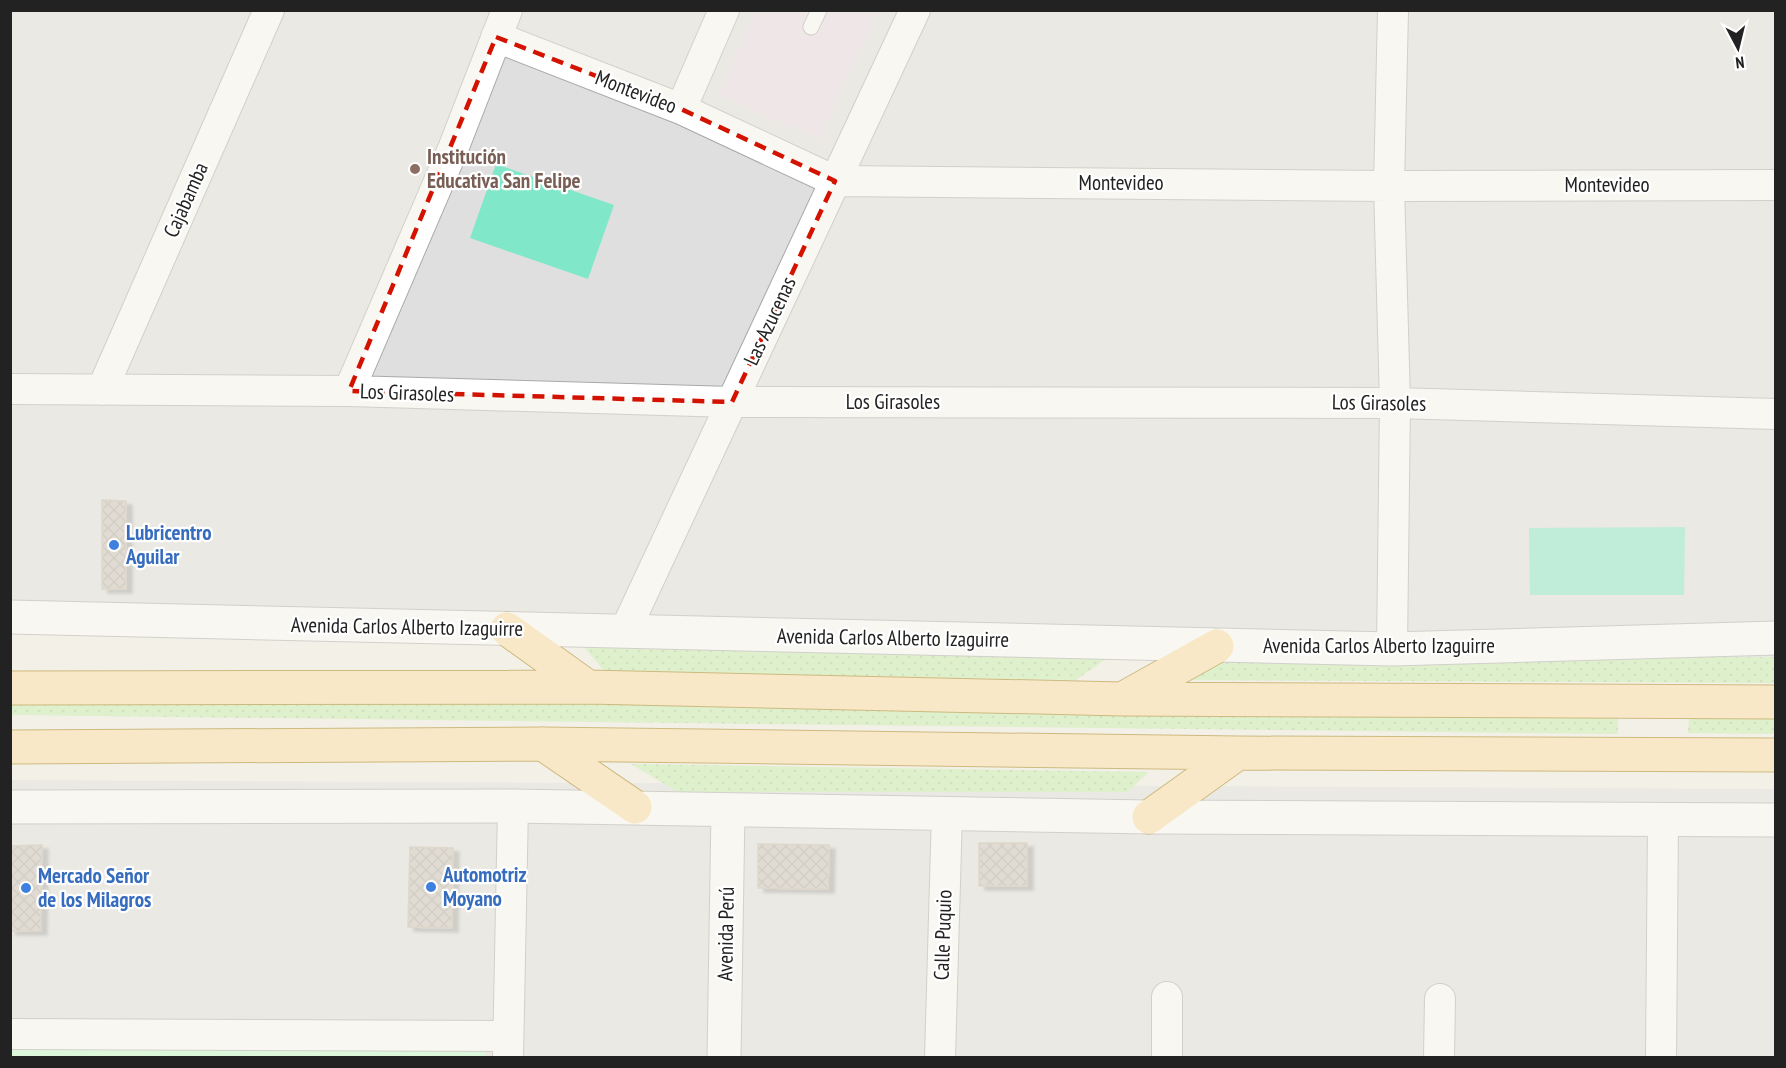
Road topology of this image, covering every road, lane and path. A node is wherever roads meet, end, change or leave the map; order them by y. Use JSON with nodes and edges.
{"nodes":[{"id":1,"x":270,"y":10,"type":"edge"},
{"id":2,"x":724,"y":10,"type":"edge"},
{"id":3,"x":819,"y":10,"type":"edge"},
{"id":4,"x":915,"y":10,"type":"edge"},
{"id":5,"x":1393,"y":10,"type":"edge"},
{"id":6,"x":502,"y":24,"type":"edge"},
{"id":7,"x":811,"y":27,"type":"dead end"},
{"id":8,"x":681,"y":109,"type":"junction"},
{"id":9,"x":835,"y":181,"type":"junction"},
{"id":10,"x":1776,"y":185,"type":"edge"},
{"id":11,"x":1389,"y":186,"type":"junction"},
{"id":12,"x":10,"y":389,"type":"edge"},
{"id":13,"x":102,"y":390,"type":"junction"},
{"id":14,"x":349,"y":391,"type":"junction"},
{"id":15,"x":732,"y":402,"type":"junction"},
{"id":16,"x":1395,"y":403,"type":"junction"},
{"id":17,"x":1776,"y":414,"type":"edge"},
{"id":18,"x":10,"y":617,"type":"edge"},
{"id":19,"x":507,"y":629,"type":"junction"},
{"id":20,"x":625,"y":632,"type":"junction"},
{"id":21,"x":1776,"y":638,"type":"edge"},
{"id":22,"x":1217,"y":646,"type":"junction"},
{"id":23,"x":1392,"y":649,"type":"junction"},
{"id":24,"x":588,"y":687,"type":"junction"},
{"id":25,"x":10,"y":688,"type":"edge"},
{"id":26,"x":1123,"y":699,"type":"junction"},
{"id":27,"x":1651,"y":701,"type":"junction"},
{"id":28,"x":1776,"y":702,"type":"edge"},
{"id":29,"x":543,"y":744,"type":"junction"},
{"id":30,"x":10,"y":747,"type":"edge"},
{"id":31,"x":1238,"y":753,"type":"junction"},
{"id":32,"x":1638,"y":754,"type":"junction"},
{"id":33,"x":1776,"y":754,"type":"edge"},
{"id":34,"x":513,"y":806,"type":"junction"},
{"id":35,"x":10,"y":807,"type":"edge"},
{"id":36,"x":635,"y":807,"type":"junction"},
{"id":37,"x":728,"y":810,"type":"junction"},
{"id":38,"x":947,"y":812,"type":"junction"},
{"id":39,"x":1149,"y":817,"type":"junction"},
{"id":40,"x":1776,"y":820,"type":"edge"},
{"id":41,"x":1663,"y":821,"type":"junction"},
{"id":42,"x":1167,"y":997,"type":"dead end"},
{"id":43,"x":1440,"y":999,"type":"dead end"},
{"id":44,"x":10,"y":1034,"type":"edge"},
{"id":45,"x":508,"y":1047,"type":"edge"},
{"id":46,"x":724,"y":1058,"type":"edge"},
{"id":47,"x":940,"y":1058,"type":"edge"},
{"id":48,"x":1167,"y":1058,"type":"edge"},
{"id":49,"x":1439,"y":1058,"type":"edge"},
{"id":50,"x":1661,"y":1058,"type":"edge"}],
"edges":[{"from":1,"to":13,"type":"street","name":"Cajabamba"},
{"from":2,"to":8,"type":"street"},
{"from":3,"to":7,"type":"lane"},
{"from":4,"to":9,"type":"street","name":"Las Azucenas"},
{"from":5,"to":11,"type":"street"},
{"from":6,"to":8,"type":"street","name":"Montevideo"},
{"from":6,"to":14,"type":"street"},
{"from":8,"to":9,"type":"street","name":"Montevideo"},
{"from":9,"to":11,"type":"street","name":"Montevideo"},
{"from":9,"to":15,"type":"street","name":"Las Azucenas"},
{"from":10,"to":11,"type":"street","name":"Montevideo"},
{"from":11,"to":16,"type":"street"},
{"from":12,"to":13,"type":"street","name":"Los Girasoles"},
{"from":13,"to":14,"type":"street","name":"Los Girasoles"},
{"from":14,"to":15,"type":"street","name":"Los Girasoles"},
{"from":15,"to":16,"type":"street","name":"Los Girasoles"},
{"from":15,"to":20,"type":"street","name":"Las Azucenas"},
{"from":16,"to":17,"type":"street","name":"Los Girasoles"},
{"from":16,"to":23,"type":"street"},
{"from":18,"to":19,"type":"street","name":"Avenida Carlos Alberto Izaguirre"},
{"from":19,"to":20,"type":"street","name":"Avenida Carlos Alberto Izaguirre"},
{"from":19,"to":24,"type":"main road"},
{"from":20,"to":22,"type":"street","name":"Avenida Carlos Alberto Izaguirre"},
{"from":21,"to":23,"type":"street","name":"Avenida Carlos Alberto Izaguirre"},
{"from":22,"to":23,"type":"street","name":"Avenida Carlos Alberto Izaguirre"},
{"from":22,"to":26,"type":"main road"},
{"from":24,"to":25,"type":"main road"},
{"from":24,"to":26,"type":"main road"},
{"from":26,"to":27,"type":"main road"},
{"from":27,"to":28,"type":"main road"},
{"from":27,"to":32,"type":"main road"},
{"from":29,"to":30,"type":"main road"},
{"from":29,"to":31,"type":"main road"},
{"from":29,"to":36,"type":"main road"},
{"from":31,"to":32,"type":"main road"},
{"from":31,"to":39,"type":"main road"},
{"from":32,"to":33,"type":"main road"},
{"from":34,"to":35,"type":"street"},
{"from":34,"to":36,"type":"street"},
{"from":34,"to":45,"type":"street"},
{"from":36,"to":37,"type":"street"},
{"from":37,"to":38,"type":"street"},
{"from":37,"to":46,"type":"street","name":"Avenida Perú"},
{"from":38,"to":39,"type":"street"},
{"from":38,"to":47,"type":"street","name":"Calle Puquio"},
{"from":39,"to":41,"type":"street"},
{"from":40,"to":41,"type":"street"},
{"from":41,"to":50,"type":"street"},
{"from":42,"to":48,"type":"street"},
{"from":43,"to":49,"type":"street"},
{"from":44,"to":45,"type":"street"}]}
